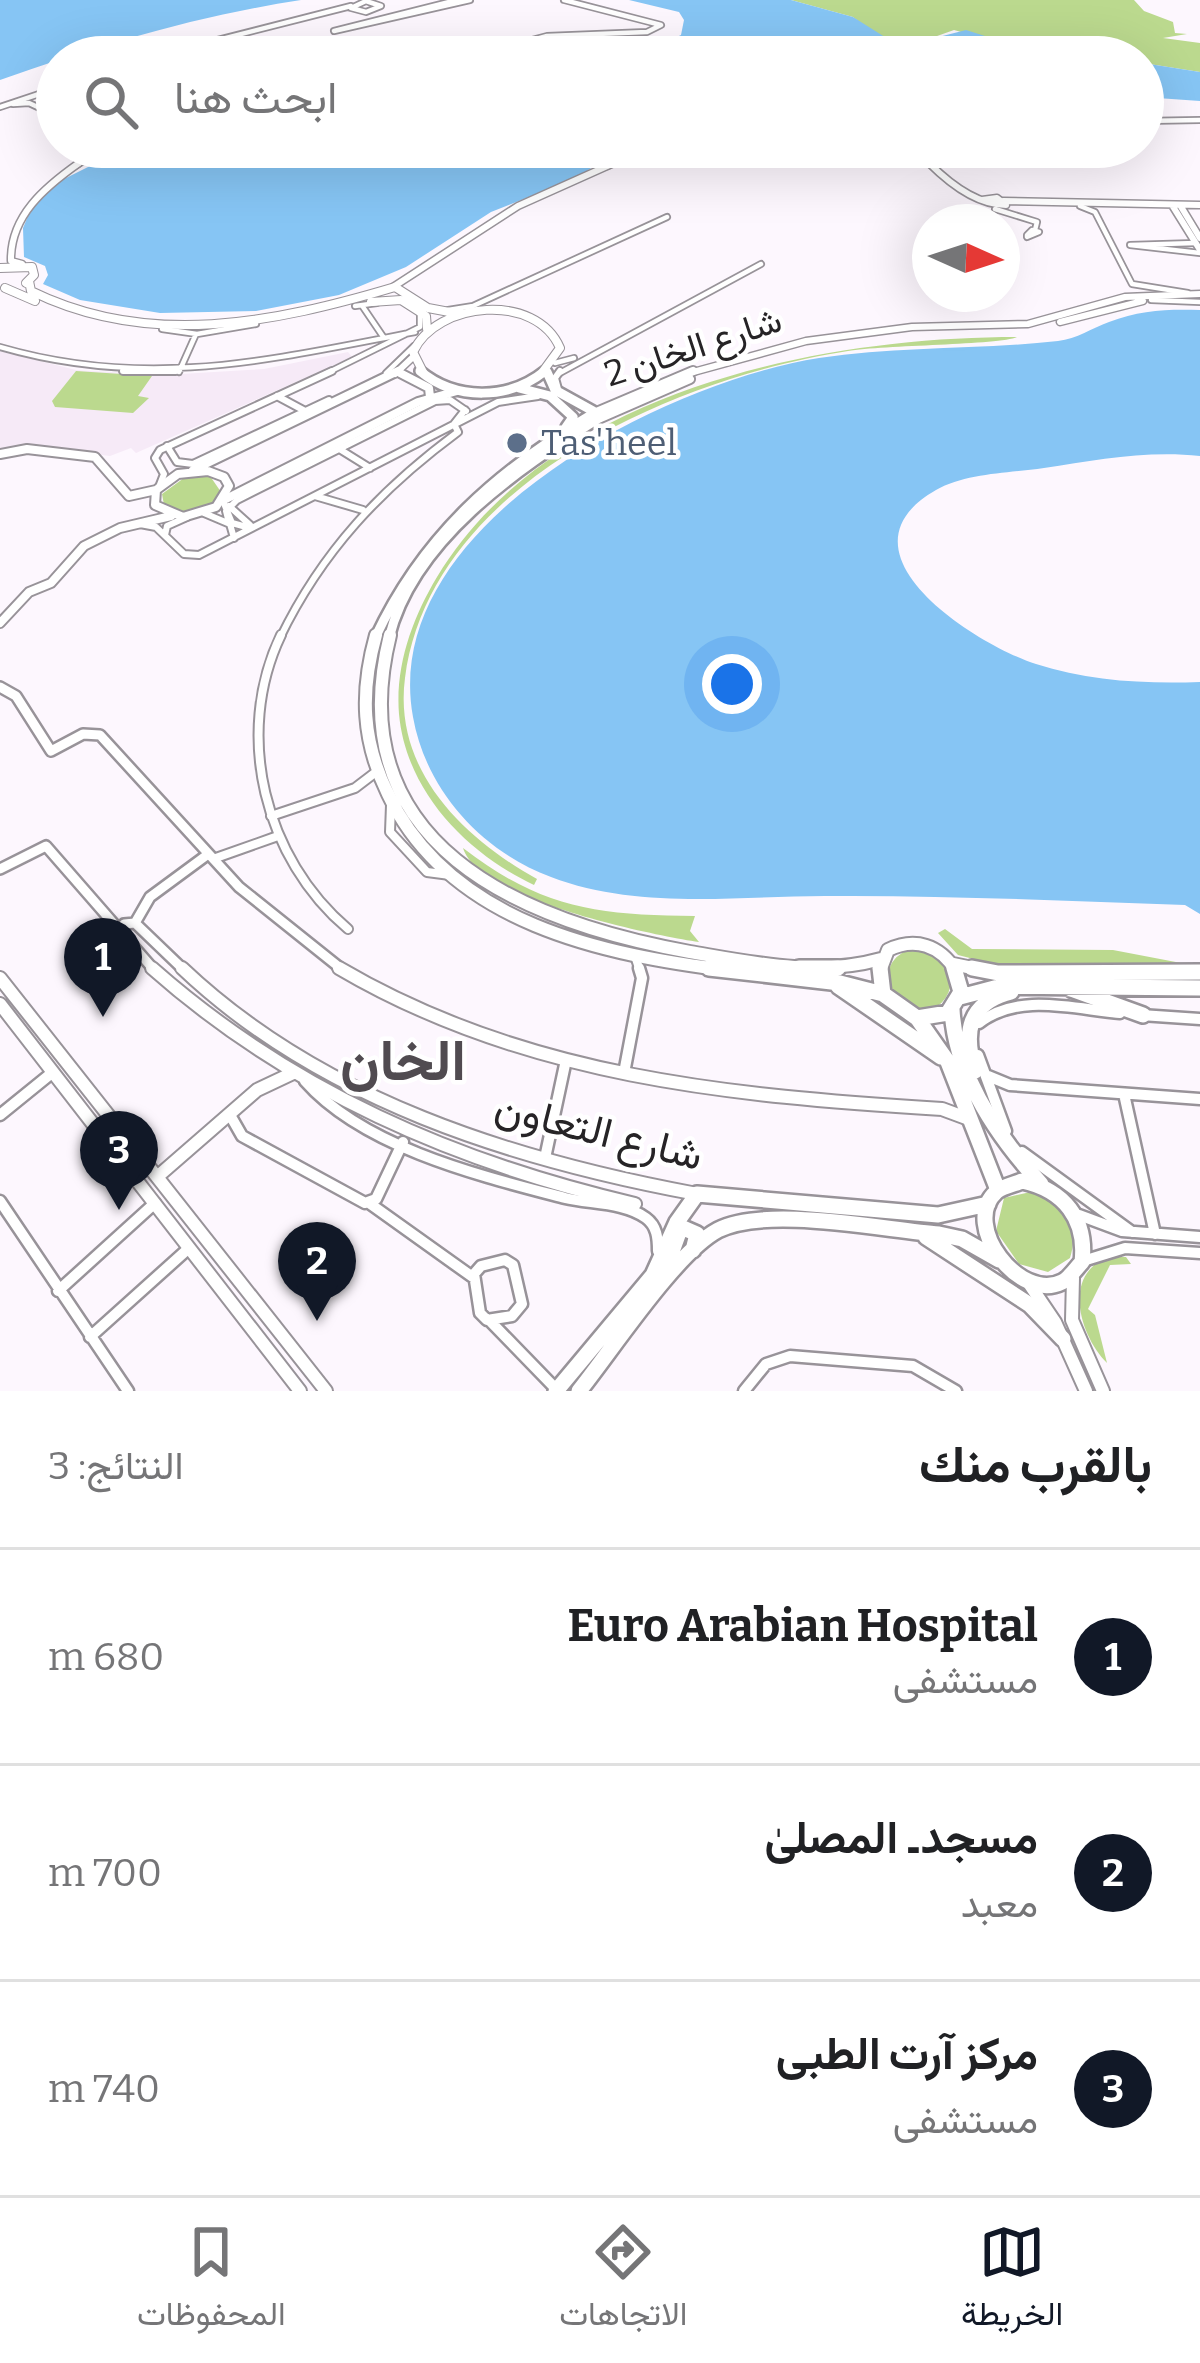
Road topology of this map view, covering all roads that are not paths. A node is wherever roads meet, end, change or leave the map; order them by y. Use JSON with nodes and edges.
{"nodes":[{"id":1,"x":457,"y":0,"type":"edge"},
{"id":2,"x":470,"y":0,"type":"edge"},
{"id":3,"x":564,"y":0,"type":"edge"},
{"id":4,"x":578,"y":0,"type":"edge"},
{"id":5,"x":379,"y":20,"type":"junction"},
{"id":6,"x":577,"y":34,"type":"junction"},
{"id":7,"x":240,"y":36,"type":"edge"},
{"id":8,"x":245,"y":36,"type":"edge"},
{"id":9,"x":560,"y":36,"type":"edge"},
{"id":10,"x":36,"y":94,"type":"edge"},
{"id":11,"x":0,"y":106,"type":"edge"},
{"id":12,"x":36,"y":107,"type":"edge"},
{"id":13,"x":1164,"y":119,"type":"edge"},
{"id":14,"x":1200,"y":119,"type":"edge"},
{"id":15,"x":57,"y":168,"type":"edge"},
{"id":16,"x":67,"y":168,"type":"edge"},
{"id":17,"x":608,"y":168,"type":"edge"},
{"id":18,"x":932,"y":168,"type":"edge"},
{"id":19,"x":940,"y":168,"type":"edge"},
{"id":20,"x":43,"y":176,"type":"dead end"},
{"id":21,"x":1000,"y":204,"type":"joint"},
{"id":22,"x":1020,"y":205,"type":"edge"},
{"id":23,"x":1020,"y":205,"type":"edge"},
{"id":24,"x":1024,"y":205,"type":"junction"},
{"id":25,"x":1080,"y":206,"type":"junction"},
{"id":26,"x":1103,"y":207,"type":"junction"},
{"id":27,"x":1200,"y":208,"type":"edge"},
{"id":28,"x":1020,"y":209,"type":"edge"},
{"id":29,"x":1179,"y":210,"type":"junction"},
{"id":30,"x":1095,"y":212,"type":"junction"},
{"id":31,"x":1020,"y":216,"type":"edge"},
{"id":32,"x":667,"y":217,"type":"dead end"},
{"id":33,"x":1020,"y":217,"type":"edge"},
{"id":34,"x":1199,"y":246,"type":"edge"},
{"id":35,"x":1164,"y":247,"type":"dead end"},
{"id":36,"x":22,"y":264,"type":"junction"},
{"id":37,"x":761,"y":265,"type":"dead end"},
{"id":38,"x":0,"y":268,"type":"edge"},
{"id":39,"x":29,"y":281,"type":"junction"},
{"id":40,"x":1132,"y":284,"type":"junction"},
{"id":41,"x":515,"y":286,"type":"junction"},
{"id":42,"x":2,"y":288,"type":"edge"},
{"id":43,"x":402,"y":293,"type":"junction"},
{"id":44,"x":1197,"y":296,"type":"edge"},
{"id":45,"x":1126,"y":297,"type":"junction"},
{"id":46,"x":360,"y":304,"type":"junction"},
{"id":47,"x":422,"y":309,"type":"junction"},
{"id":48,"x":504,"y":311,"type":"junction"},
{"id":49,"x":460,"y":314,"type":"junction"},
{"id":50,"x":256,"y":324,"type":"junction"},
{"id":51,"x":1023,"y":327,"type":"junction"},
{"id":52,"x":162,"y":329,"type":"junction"},
{"id":53,"x":427,"y":329,"type":"junction"},
{"id":54,"x":415,"y":332,"type":"junction"},
{"id":55,"x":402,"y":334,"type":"junction"},
{"id":56,"x":188,"y":336,"type":"junction"},
{"id":57,"x":384,"y":341,"type":"junction"},
{"id":58,"x":0,"y":347,"type":"edge"},
{"id":59,"x":375,"y":351,"type":"junction"},
{"id":60,"x":414,"y":352,"type":"junction"},
{"id":61,"x":559,"y":352,"type":"junction"},
{"id":62,"x":577,"y":359,"type":"junction"},
{"id":63,"x":398,"y":368,"type":"junction"},
{"id":64,"x":551,"y":368,"type":"junction"},
{"id":65,"x":179,"y":372,"type":"junction"},
{"id":66,"x":377,"y":384,"type":"junction"},
{"id":67,"x":354,"y":388,"type":"junction"},
{"id":68,"x":515,"y":388,"type":"junction"},
{"id":69,"x":462,"y":391,"type":"junction"},
{"id":70,"x":278,"y":396,"type":"junction"},
{"id":71,"x":430,"y":397,"type":"junction"},
{"id":72,"x":567,"y":403,"type":"junction"},
{"id":73,"x":414,"y":404,"type":"junction"},
{"id":74,"x":295,"y":412,"type":"junction"},
{"id":75,"x":469,"y":412,"type":"junction"},
{"id":76,"x":403,"y":417,"type":"junction"},
{"id":77,"x":595,"y":417,"type":"junction"},
{"id":78,"x":454,"y":424,"type":"junction"},
{"id":79,"x":444,"y":430,"type":"junction"},
{"id":80,"x":559,"y":433,"type":"junction"},
{"id":81,"x":442,"y":442,"type":"junction"},
{"id":82,"x":167,"y":446,"type":"junction"},
{"id":83,"x":349,"y":448,"type":"junction"},
{"id":84,"x":226,"y":449,"type":"junction"},
{"id":85,"x":0,"y":454,"type":"edge"},
{"id":86,"x":214,"y":462,"type":"junction"},
{"id":87,"x":161,"y":464,"type":"junction"},
{"id":88,"x":370,"y":468,"type":"junction"},
{"id":89,"x":191,"y":471,"type":"junction"},
{"id":90,"x":270,"y":484,"type":"junction"},
{"id":91,"x":157,"y":488,"type":"junction"},
{"id":92,"x":242,"y":489,"type":"junction"},
{"id":93,"x":315,"y":496,"type":"junction"},
{"id":94,"x":225,"y":503,"type":"junction"},
{"id":95,"x":363,"y":510,"type":"junction"},
{"id":96,"x":204,"y":513,"type":"junction"},
{"id":97,"x":171,"y":516,"type":"junction"},
{"id":98,"x":187,"y":517,"type":"junction"},
{"id":99,"x":230,"y":522,"type":"junction"},
{"id":100,"x":135,"y":524,"type":"junction"},
{"id":101,"x":255,"y":527,"type":"junction"},
{"id":102,"x":165,"y":536,"type":"junction"},
{"id":103,"x":234,"y":538,"type":"junction"},
{"id":104,"x":0,"y":623,"type":"edge"},
{"id":105,"x":369,"y":661,"type":"junction"},
{"id":106,"x":0,"y":687,"type":"edge"},
{"id":107,"x":377,"y":693,"type":"junction"},
{"id":108,"x":376,"y":772,"type":"junction"},
{"id":109,"x":356,"y":788,"type":"junction"},
{"id":110,"x":383,"y":789,"type":"junction"},
{"id":111,"x":274,"y":827,"type":"junction"},
{"id":112,"x":210,"y":857,"type":"junction"},
{"id":113,"x":0,"y":869,"type":"edge"},
{"id":114,"x":135,"y":922,"type":"junction"},
{"id":115,"x":349,"y":928,"type":"dead end"},
{"id":116,"x":119,"y":933,"type":"junction"},
{"id":117,"x":634,"y":955,"type":"junction"},
{"id":118,"x":718,"y":956,"type":"junction"},
{"id":119,"x":881,"y":958,"type":"junction"},
{"id":120,"x":670,"y":961,"type":"junction"},
{"id":121,"x":953,"y":964,"type":"junction"},
{"id":122,"x":1200,"y":972,"type":"edge"},
{"id":123,"x":0,"y":978,"type":"edge"},
{"id":124,"x":830,"y":981,"type":"junction"},
{"id":125,"x":1044,"y":986,"type":"junction"},
{"id":126,"x":1062,"y":986,"type":"junction"},
{"id":127,"x":1200,"y":988,"type":"edge"},
{"id":128,"x":883,"y":994,"type":"junction"},
{"id":129,"x":956,"y":1003,"type":"junction"},
{"id":130,"x":0,"y":1004,"type":"edge"},
{"id":131,"x":979,"y":1005,"type":"junction"},
{"id":132,"x":1022,"y":1007,"type":"junction"},
{"id":133,"x":1143,"y":1015,"type":"junction"},
{"id":134,"x":917,"y":1018,"type":"junction"},
{"id":135,"x":1200,"y":1019,"type":"edge"},
{"id":136,"x":6,"y":1023,"type":"edge"},
{"id":137,"x":268,"y":1058,"type":"junction"},
{"id":138,"x":566,"y":1060,"type":"junction"},
{"id":139,"x":948,"y":1063,"type":"junction"},
{"id":140,"x":53,"y":1072,"type":"junction"},
{"id":141,"x":624,"y":1072,"type":"junction"},
{"id":142,"x":985,"y":1073,"type":"junction"},
{"id":143,"x":299,"y":1076,"type":"junction"},
{"id":144,"x":1010,"y":1085,"type":"junction"},
{"id":145,"x":257,"y":1090,"type":"junction"},
{"id":146,"x":962,"y":1094,"type":"junction"},
{"id":147,"x":1124,"y":1094,"type":"junction"},
{"id":148,"x":1200,"y":1099,"type":"edge"},
{"id":149,"x":989,"y":1100,"type":"junction"},
{"id":150,"x":942,"y":1109,"type":"junction"},
{"id":151,"x":230,"y":1114,"type":"junction"},
{"id":152,"x":0,"y":1115,"type":"edge"},
{"id":153,"x":974,"y":1123,"type":"junction"},
{"id":154,"x":547,"y":1130,"type":"junction"},
{"id":155,"x":403,"y":1142,"type":"junction"},
{"id":156,"x":525,"y":1155,"type":"junction"},
{"id":157,"x":545,"y":1162,"type":"junction"},
{"id":158,"x":683,"y":1175,"type":"dead end"},
{"id":159,"x":158,"y":1178,"type":"junction"},
{"id":160,"x":637,"y":1185,"type":"junction"},
{"id":161,"x":1043,"y":1186,"type":"junction"},
{"id":162,"x":689,"y":1193,"type":"junction"},
{"id":163,"x":993,"y":1197,"type":"junction"},
{"id":164,"x":0,"y":1201,"type":"edge"},
{"id":165,"x":155,"y":1203,"type":"junction"},
{"id":166,"x":369,"y":1204,"type":"junction"},
{"id":167,"x":634,"y":1208,"type":"junction"},
{"id":168,"x":1073,"y":1211,"type":"junction"},
{"id":169,"x":1132,"y":1232,"type":"junction"},
{"id":170,"x":918,"y":1233,"type":"junction"},
{"id":171,"x":1155,"y":1234,"type":"junction"},
{"id":172,"x":1200,"y":1237,"type":"edge"},
{"id":173,"x":189,"y":1248,"type":"junction"},
{"id":174,"x":1200,"y":1253,"type":"edge"},
{"id":175,"x":1000,"y":1260,"type":"junction"},
{"id":176,"x":1078,"y":1268,"type":"junction"},
{"id":177,"x":655,"y":1271,"type":"junction"},
{"id":178,"x":678,"y":1272,"type":"junction"},
{"id":179,"x":473,"y":1278,"type":"junction"},
{"id":180,"x":1027,"y":1281,"type":"junction"},
{"id":181,"x":58,"y":1291,"type":"junction"},
{"id":182,"x":490,"y":1320,"type":"junction"},
{"id":183,"x":90,"y":1337,"type":"junction"},
{"id":184,"x":1063,"y":1339,"type":"junction"},
{"id":185,"x":556,"y":1390,"type":"edge"},
{"id":186,"x":128,"y":1391,"type":"edge"},
{"id":187,"x":300,"y":1391,"type":"edge"},
{"id":188,"x":326,"y":1391,"type":"edge"},
{"id":189,"x":579,"y":1391,"type":"edge"},
{"id":190,"x":744,"y":1391,"type":"edge"},
{"id":191,"x":956,"y":1391,"type":"edge"},
{"id":192,"x":1086,"y":1391,"type":"edge"},
{"id":193,"x":1103,"y":1391,"type":"edge"}],
"edges":[{"from":1,"to":5,"type":"street"},
{"from":2,"to":5,"type":"street"},
{"from":3,"to":6,"type":"street"},
{"from":4,"to":6,"type":"street"},
{"from":5,"to":5,"type":"street"},
{"from":6,"to":9,"type":"street"},
{"from":7,"to":8,"type":"street"},
{"from":10,"to":11,"type":"street"},
{"from":11,"to":12,"type":"street"},
{"from":13,"to":14,"type":"street"},
{"from":15,"to":20,"type":"street"},
{"from":16,"to":36,"type":"street"},
{"from":17,"to":43,"type":"street"},
{"from":18,"to":21,"type":"street"},
{"from":19,"to":21,"type":"street"},
{"from":22,"to":24,"type":"street"},
{"from":23,"to":29,"type":"street"},
{"from":24,"to":25,"type":"street"},
{"from":24,"to":28,"type":"street"},
{"from":25,"to":26,"type":"street"},
{"from":25,"to":30,"type":"street"},
{"from":26,"to":29,"type":"street"},
{"from":26,"to":30,"type":"street"},
{"from":27,"to":29,"type":"street"},
{"from":29,"to":34,"type":"street"},
{"from":30,"to":40,"type":"street"},
{"from":31,"to":33,"type":"street"},
{"from":32,"to":41,"type":"street"},
{"from":34,"to":35,"type":"street"},
{"from":36,"to":38,"type":"main road"},
{"from":36,"to":39,"type":"main road"},
{"from":37,"to":62,"type":"street"},
{"from":39,"to":42,"type":"main road"},
{"from":39,"to":46,"type":"main road"},
{"from":40,"to":44,"type":"street"},
{"from":40,"to":45,"type":"street"},
{"from":41,"to":47,"type":"street"},
{"from":41,"to":48,"type":"street"},
{"from":42,"to":52,"type":"main road"},
{"from":43,"to":46,"type":"main road"},
{"from":43,"to":47,"type":"main road"},
{"from":44,"to":45,"type":"street","name":"شارع الخان 2"},
{"from":44,"to":51,"type":"street","name":"شارع الخان 2"},
{"from":45,"to":51,"type":"street","name":"شارع الخان 2"},
{"from":46,"to":50,"type":"main road"},
{"from":46,"to":55,"type":"street"},
{"from":46,"to":57,"type":"street"},
{"from":47,"to":49,"type":"main road"},
{"from":47,"to":53,"type":"main road"},
{"from":47,"to":54,"type":"street"},
{"from":48,"to":49,"type":"main road"},
{"from":48,"to":61,"type":"main road"},
{"from":49,"to":53,"type":"main road"},
{"from":50,"to":52,"type":"main road"},
{"from":50,"to":56,"type":"street"},
{"from":51,"to":77,"type":"street","name":"شارع الخان 2"},
{"from":52,"to":56,"type":"street"},
{"from":53,"to":60,"type":"main road"},
{"from":54,"to":55,"type":"street"},
{"from":54,"to":57,"type":"street"},
{"from":55,"to":57,"type":"street"},
{"from":56,"to":65,"type":"street"},
{"from":57,"to":59,"type":"street"},
{"from":57,"to":65,"type":"street"},
{"from":58,"to":65,"type":"street"},
{"from":59,"to":63,"type":"street"},
{"from":59,"to":70,"type":"street"},
{"from":60,"to":63,"type":"street"},
{"from":60,"to":69,"type":"main road"},
{"from":61,"to":62,"type":"street"},
{"from":61,"to":64,"type":"main road"},
{"from":62,"to":64,"type":"street"},
{"from":62,"to":72,"type":"street"},
{"from":63,"to":66,"type":"street"},
{"from":63,"to":67,"type":"street"},
{"from":63,"to":71,"type":"street"},
{"from":64,"to":68,"type":"main road"},
{"from":64,"to":72,"type":"main road"},
{"from":66,"to":67,"type":"street"},
{"from":66,"to":86,"type":"street"},
{"from":67,"to":74,"type":"street"},
{"from":68,"to":69,"type":"main road"},
{"from":68,"to":72,"type":"main road"},
{"from":69,"to":71,"type":"street"},
{"from":70,"to":74,"type":"street"},
{"from":70,"to":82,"type":"street"},
{"from":71,"to":73,"type":"street"},
{"from":72,"to":75,"type":"street"},
{"from":72,"to":77,"type":"main road"},
{"from":72,"to":80,"type":"main road"},
{"from":73,"to":76,"type":"street"},
{"from":73,"to":92,"type":"street"},
{"from":74,"to":84,"type":"street"},
{"from":75,"to":76,"type":"street"},
{"from":75,"to":78,"type":"street"},
{"from":76,"to":83,"type":"street"},
{"from":77,"to":80,"type":"main road","name":"شارع الخان 2"},
{"from":77,"to":107,"type":"main road","name":"شارع الخان 2"},
{"from":78,"to":79,"type":"street"},
{"from":78,"to":81,"type":"street"},
{"from":79,"to":81,"type":"street"},
{"from":79,"to":88,"type":"street"},
{"from":80,"to":105,"type":"main road","name":"شارع الخان 2"},
{"from":81,"to":95,"type":"street"},
{"from":82,"to":84,"type":"street"},
{"from":82,"to":87,"type":"street"},
{"from":83,"to":88,"type":"street"},
{"from":83,"to":90,"type":"street"},
{"from":84,"to":86,"type":"street"},
{"from":85,"to":91,"type":"street"},
{"from":86,"to":89,"type":"street"},
{"from":87,"to":89,"type":"street"},
{"from":87,"to":91,"type":"street"},
{"from":88,"to":93,"type":"street"},
{"from":89,"to":91,"type":"street"},
{"from":89,"to":94,"type":"street"},
{"from":90,"to":92,"type":"street"},
{"from":90,"to":94,"type":"street"},
{"from":91,"to":97,"type":"street"},
{"from":92,"to":94,"type":"street"},
{"from":93,"to":95,"type":"street"},
{"from":93,"to":101,"type":"street"},
{"from":94,"to":96,"type":"street"},
{"from":94,"to":99,"type":"street"},
{"from":94,"to":101,"type":"street"},
{"from":95,"to":111,"type":"street"},
{"from":96,"to":98,"type":"street"},
{"from":96,"to":99,"type":"street"},
{"from":97,"to":98,"type":"street"},
{"from":97,"to":100,"type":"street"},
{"from":98,"to":102,"type":"street"},
{"from":99,"to":101,"type":"street"},
{"from":99,"to":103,"type":"street"},
{"from":100,"to":102,"type":"street"},
{"from":100,"to":104,"type":"street"},
{"from":101,"to":103,"type":"street"},
{"from":102,"to":103,"type":"street"},
{"from":105,"to":107,"type":"main road"},
{"from":105,"to":108,"type":"main road","name":"شارع الخان 2"},
{"from":106,"to":112,"type":"street"},
{"from":107,"to":118,"type":"main road","name":"شارع الخان 2"},
{"from":108,"to":109,"type":"street"},
{"from":108,"to":110,"type":"main road","name":"شارع الخان 2"},
{"from":109,"to":110,"type":"street"},
{"from":109,"to":111,"type":"street"},
{"from":110,"to":117,"type":"main road","name":"شارع الخان 2"},
{"from":111,"to":112,"type":"street"},
{"from":111,"to":115,"type":"street"},
{"from":112,"to":114,"type":"street"},
{"from":112,"to":138,"type":"street"},
{"from":113,"to":116,"type":"street","name":"شارع التعاون"},
{"from":114,"to":116,"type":"street"},
{"from":114,"to":156,"type":"street","name":"شارع التعاون"},
{"from":116,"to":137,"type":"street","name":"شارع التعاون"},
{"from":117,"to":120,"type":"main road","name":"شارع الخان 2"},
{"from":117,"to":141,"type":"street"},
{"from":118,"to":119,"type":"main road","name":"شارع الخان 2"},
{"from":118,"to":120,"type":"main road"},
{"from":119,"to":121,"type":"main road"},
{"from":119,"to":128,"type":"main road"},
{"from":120,"to":124,"type":"main road","name":"شارع الخان 2"},
{"from":121,"to":122,"type":"main road"},
{"from":121,"to":129,"type":"main road"},
{"from":123,"to":159,"type":"street"},
{"from":124,"to":128,"type":"main road","name":"شارع الخان 2"},
{"from":124,"to":139,"type":"main road"},
{"from":125,"to":126,"type":"main road"},
{"from":125,"to":129,"type":"main road"},
{"from":125,"to":131,"type":"main road"},
{"from":126,"to":127,"type":"main road"},
{"from":126,"to":133,"type":"main road"},
{"from":128,"to":134,"type":"main road"},
{"from":129,"to":134,"type":"main road"},
{"from":129,"to":149,"type":"main road"},
{"from":130,"to":136,"type":"street"},
{"from":131,"to":132,"type":"street"},
{"from":131,"to":149,"type":"main road"},
{"from":132,"to":133,"type":"street"},
{"from":132,"to":142,"type":"street"},
{"from":133,"to":135,"type":"street"},
{"from":134,"to":139,"type":"main road"},
{"from":136,"to":140,"type":"street"},
{"from":137,"to":143,"type":"street","name":"شارع التعاون"},
{"from":137,"to":145,"type":"street"},
{"from":138,"to":141,"type":"street"},
{"from":138,"to":154,"type":"street"},
{"from":139,"to":146,"type":"main road"},
{"from":140,"to":152,"type":"street"},
{"from":140,"to":165,"type":"street"},
{"from":141,"to":150,"type":"street"},
{"from":142,"to":144,"type":"street"},
{"from":142,"to":149,"type":"street"},
{"from":143,"to":145,"type":"street"},
{"from":143,"to":155,"type":"street"},
{"from":143,"to":167,"type":"street","name":"شارع التعاون"},
{"from":144,"to":147,"type":"street"},
{"from":144,"to":149,"type":"street"},
{"from":145,"to":151,"type":"street"},
{"from":146,"to":150,"type":"street"},
{"from":146,"to":153,"type":"main road"},
{"from":147,"to":148,"type":"street"},
{"from":147,"to":171,"type":"street"},
{"from":149,"to":161,"type":"main road"},
{"from":149,"to":169,"type":"street"},
{"from":150,"to":153,"type":"street"},
{"from":151,"to":159,"type":"street"},
{"from":151,"to":166,"type":"street"},
{"from":153,"to":163,"type":"main road"},
{"from":154,"to":156,"type":"street"},
{"from":154,"to":157,"type":"street"},
{"from":155,"to":166,"type":"street"},
{"from":155,"to":167,"type":"street"},
{"from":156,"to":157,"type":"street","name":"شارع التعاون"},
{"from":157,"to":160,"type":"street","name":"شارع التعاون"},
{"from":158,"to":162,"type":"street"},
{"from":159,"to":188,"type":"street"},
{"from":160,"to":162,"type":"street","name":"شارع التعاون"},
{"from":160,"to":167,"type":"street"},
{"from":161,"to":163,"type":"main road"},
{"from":161,"to":168,"type":"main road"},
{"from":162,"to":163,"type":"main road","name":"شارع التعاون"},
{"from":162,"to":177,"type":"main road"},
{"from":163,"to":175,"type":"main road"},
{"from":164,"to":181,"type":"street"},
{"from":165,"to":173,"type":"street"},
{"from":165,"to":181,"type":"street"},
{"from":166,"to":179,"type":"street"},
{"from":167,"to":177,"type":"street"},
{"from":168,"to":169,"type":"street"},
{"from":168,"to":176,"type":"main road"},
{"from":169,"to":171,"type":"street"},
{"from":170,"to":175,"type":"main road"},
{"from":170,"to":178,"type":"main road"},
{"from":170,"to":184,"type":"main road"},
{"from":171,"to":172,"type":"street"},
{"from":173,"to":183,"type":"street"},
{"from":173,"to":187,"type":"street"},
{"from":174,"to":176,"type":"street"},
{"from":175,"to":180,"type":"main road"},
{"from":176,"to":180,"type":"main road"},
{"from":176,"to":193,"type":"street"},
{"from":177,"to":178,"type":"main road"},
{"from":177,"to":185,"type":"main road"},
{"from":178,"to":189,"type":"main road"},
{"from":179,"to":182,"type":"street"},
{"from":179,"to":182,"type":"street"},
{"from":180,"to":184,"type":"street"},
{"from":181,"to":183,"type":"street"},
{"from":182,"to":185,"type":"street"},
{"from":183,"to":186,"type":"street"},
{"from":184,"to":192,"type":"street"},
{"from":190,"to":191,"type":"street"}]}
